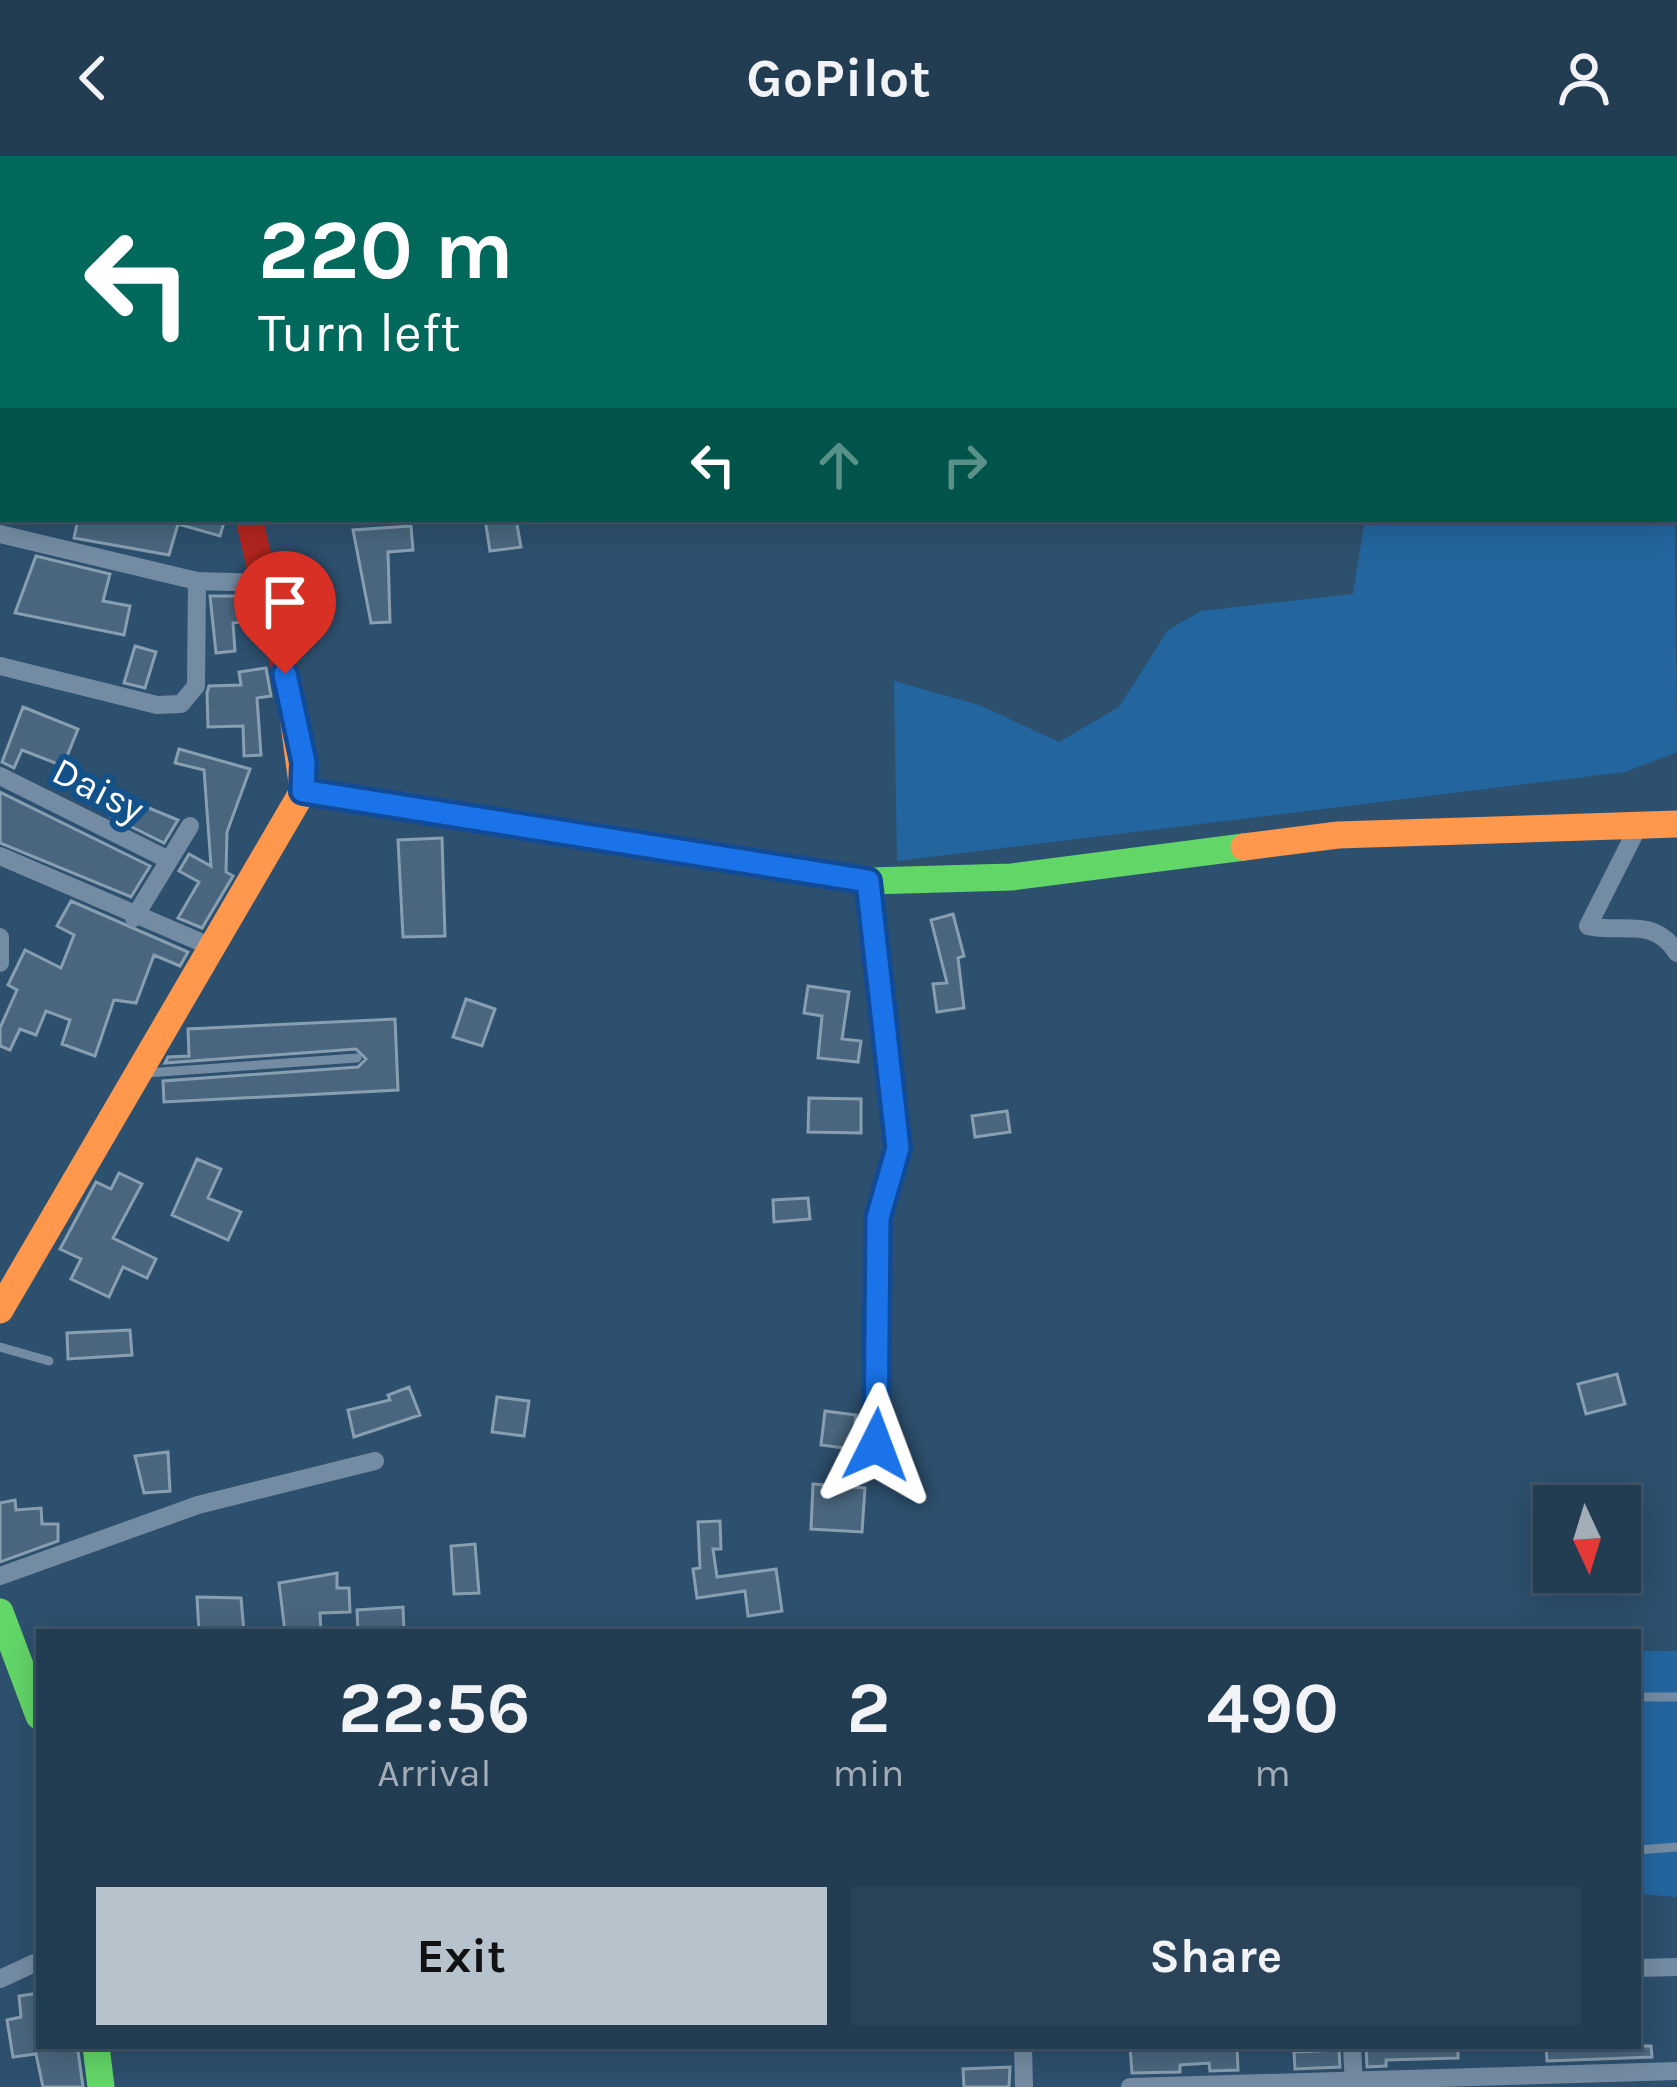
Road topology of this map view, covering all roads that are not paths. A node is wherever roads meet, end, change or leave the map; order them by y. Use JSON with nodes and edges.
{"nodes":[{"id":1,"x":250,"y":522,"type":"edge"},
{"id":2,"x":0,"y":534,"type":"edge"},
{"id":3,"x":197,"y":580,"type":"junction"},
{"id":4,"x":261,"y":584,"type":"junction"},
{"id":5,"x":0,"y":666,"type":"edge"},
{"id":6,"x":0,"y":776,"type":"edge"},
{"id":7,"x":303,"y":791,"type":"junction"},
{"id":8,"x":1677,"y":824,"type":"edge"},
{"id":9,"x":1639,"y":825,"type":"junction"},
{"id":10,"x":190,"y":826,"type":"dead end"},
{"id":11,"x":0,"y":856,"type":"edge"},
{"id":12,"x":169,"y":860,"type":"junction"},
{"id":13,"x":868,"y":881,"type":"junction"},
{"id":14,"x":134,"y":918,"type":"junction"},
{"id":15,"x":0,"y":937,"type":"edge"},
{"id":16,"x":212,"y":947,"type":"junction"},
{"id":17,"x":1677,"y":953,"type":"edge"},
{"id":18,"x":0,"y":963,"type":"edge"},
{"id":19,"x":357,"y":1058,"type":"dead end"},
{"id":20,"x":134,"y":1073,"type":"junction"},
{"id":21,"x":10,"y":1266,"type":"edge"},
{"id":22,"x":0,"y":1310,"type":"edge"},
{"id":23,"x":0,"y":1347,"type":"edge"},
{"id":24,"x":49,"y":1361,"type":"dead end"},
{"id":25,"x":876,"y":1445,"type":"dead end"},
{"id":26,"x":375,"y":1461,"type":"dead end"},
{"id":27,"x":0,"y":1576,"type":"edge"},
{"id":28,"x":0,"y":1612,"type":"edge"},
{"id":29,"x":1641,"y":1697,"type":"edge"},
{"id":30,"x":1677,"y":1697,"type":"edge"},
{"id":31,"x":36,"y":1701,"type":"edge"},
{"id":32,"x":1677,"y":1847,"type":"edge"},
{"id":33,"x":1641,"y":1850,"type":"edge"},
{"id":34,"x":36,"y":1961,"type":"edge"},
{"id":35,"x":1677,"y":1967,"type":"edge"},
{"id":36,"x":1641,"y":1968,"type":"edge"},
{"id":37,"x":0,"y":1979,"type":"edge"},
{"id":38,"x":96,"y":2049,"type":"edge"},
{"id":39,"x":1023,"y":2049,"type":"edge"},
{"id":40,"x":1352,"y":2049,"type":"edge"},
{"id":41,"x":1677,"y":2071,"type":"edge"},
{"id":42,"x":1354,"y":2084,"type":"edge"},
{"id":43,"x":101,"y":2087,"type":"edge"},
{"id":44,"x":1024,"y":2087,"type":"edge"},
{"id":45,"x":1130,"y":2087,"type":"edge"}],
"edges":[{"from":1,"to":4,"type":"street"},
{"from":2,"to":3,"type":"street"},
{"from":3,"to":4,"type":"street"},
{"from":3,"to":5,"type":"street"},
{"from":4,"to":7,"type":"street"},
{"from":6,"to":12,"type":"street","name":"Daisy"},
{"from":7,"to":13,"type":"street"},
{"from":7,"to":16,"type":"street"},
{"from":8,"to":9,"type":"street"},
{"from":9,"to":13,"type":"street"},
{"from":9,"to":17,"type":"street"},
{"from":10,"to":12,"type":"street"},
{"from":11,"to":14,"type":"street"},
{"from":12,"to":14,"type":"street"},
{"from":13,"to":25,"type":"street"},
{"from":14,"to":16,"type":"street"},
{"from":15,"to":18,"type":"street"},
{"from":16,"to":20,"type":"street"},
{"from":19,"to":20,"type":"lane"},
{"from":20,"to":21,"type":"street"},
{"from":21,"to":22,"type":"street"},
{"from":23,"to":24,"type":"lane"},
{"from":26,"to":27,"type":"street"},
{"from":28,"to":31,"type":"street"},
{"from":29,"to":30,"type":"lane"},
{"from":32,"to":33,"type":"lane"},
{"from":34,"to":37,"type":"street"},
{"from":35,"to":36,"type":"street"},
{"from":38,"to":43,"type":"street"},
{"from":39,"to":44,"type":"street"},
{"from":40,"to":42,"type":"street"},
{"from":41,"to":42,"type":"street"},
{"from":42,"to":45,"type":"street"}]}
